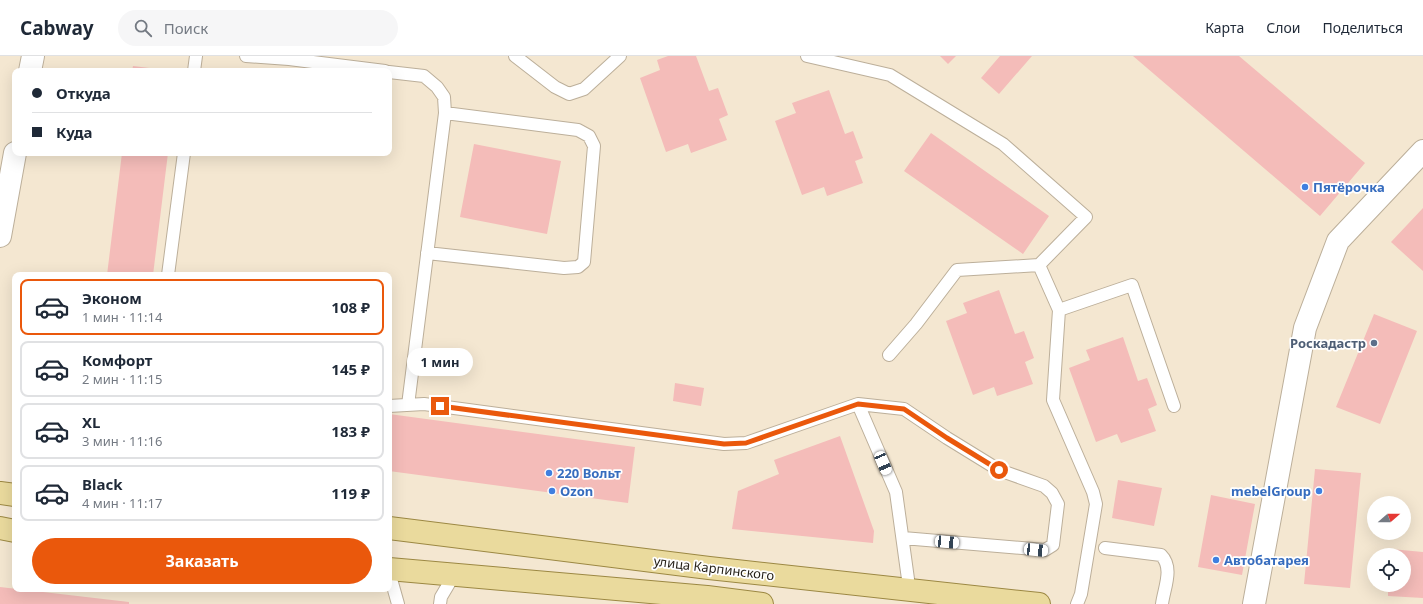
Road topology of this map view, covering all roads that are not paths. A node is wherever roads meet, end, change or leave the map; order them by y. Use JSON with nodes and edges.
{"nodes":[{"id":1,"x":33,"y":56,"type":"edge"},
{"id":2,"x":196,"y":56,"type":"edge"},
{"id":3,"x":246,"y":56,"type":"edge"},
{"id":4,"x":515,"y":56,"type":"edge"},
{"id":5,"x":620,"y":56,"type":"edge"},
{"id":6,"x":807,"y":56,"type":"edge"},
{"id":7,"x":289,"y":57,"type":"edge"},
{"id":8,"x":31,"y":68,"type":"edge"},
{"id":9,"x":194,"y":68,"type":"edge"},
{"id":10,"x":364,"y":68,"type":"edge"},
{"id":11,"x":392,"y":72,"type":"edge"},
{"id":12,"x":445,"y":113,"type":"junction"},
{"id":13,"x":1423,"y":151,"type":"edge"},
{"id":14,"x":14,"y":156,"type":"edge"},
{"id":15,"x":184,"y":156,"type":"edge"},
{"id":16,"x":0,"y":236,"type":"edge"},
{"id":17,"x":427,"y":253,"type":"junction"},
{"id":18,"x":1039,"y":266,"type":"junction"},
{"id":19,"x":168,"y":272,"type":"edge"},
{"id":20,"x":1059,"y":310,"type":"junction"},
{"id":21,"x":889,"y":355,"type":"dead end"},
{"id":22,"x":858,"y":404,"type":"junction"},
{"id":23,"x":408,"y":405,"type":"junction"},
{"id":24,"x":392,"y":406,"type":"edge"},
{"id":25,"x":1174,"y":406,"type":"dead end"},
{"id":26,"x":0,"y":493,"type":"edge"},
{"id":27,"x":12,"y":495,"type":"edge"},
{"id":28,"x":0,"y":528,"type":"edge"},
{"id":29,"x":392,"y":528,"type":"edge"},
{"id":30,"x":12,"y":530,"type":"edge"},
{"id":31,"x":903,"y":538,"type":"junction"},
{"id":32,"x":1105,"y":548,"type":"dead end"},
{"id":33,"x":392,"y":571,"type":"edge"},
{"id":34,"x":454,"y":575,"type":"junction"},
{"id":35,"x":908,"y":579,"type":"dead end"},
{"id":36,"x":392,"y":582,"type":"edge"},
{"id":37,"x":707,"y":601,"type":"edge"},
{"id":38,"x":398,"y":604,"type":"edge"},
{"id":39,"x":440,"y":604,"type":"edge"},
{"id":40,"x":762,"y":604,"type":"edge"},
{"id":41,"x":1039,"y":604,"type":"edge"},
{"id":42,"x":1077,"y":604,"type":"edge"},
{"id":43,"x":1162,"y":604,"type":"edge"},
{"id":44,"x":1254,"y":604,"type":"edge"}],
"edges":[{"from":1,"to":8,"type":"street"},
{"from":2,"to":9,"type":"lane"},
{"from":3,"to":7,"type":"lane"},
{"from":4,"to":5,"type":"lane"},
{"from":6,"to":18,"type":"lane"},
{"from":7,"to":10,"type":"lane"},
{"from":11,"to":12,"type":"lane"},
{"from":12,"to":17,"type":"lane"},
{"from":12,"to":17,"type":"lane"},
{"from":13,"to":44,"type":"street"},
{"from":14,"to":16,"type":"street"},
{"from":15,"to":19,"type":"lane"},
{"from":17,"to":23,"type":"lane"},
{"from":18,"to":20,"type":"lane"},
{"from":18,"to":21,"type":"lane"},
{"from":20,"to":25,"type":"lane"},
{"from":20,"to":42,"type":"lane"},
{"from":22,"to":23,"type":"lane"},
{"from":22,"to":31,"type":"lane"},
{"from":22,"to":31,"type":"lane"},
{"from":23,"to":24,"type":"lane"},
{"from":26,"to":27,"type":"main road"},
{"from":28,"to":30,"type":"main road"},
{"from":29,"to":41,"type":"main road","name":"улица Карпинского"},
{"from":31,"to":35,"type":"lane"},
{"from":32,"to":43,"type":"lane"},
{"from":33,"to":34,"type":"main road"},
{"from":34,"to":37,"type":"main road"},
{"from":34,"to":39,"type":"lane"},
{"from":36,"to":38,"type":"lane"},
{"from":37,"to":40,"type":"main road"}]}
